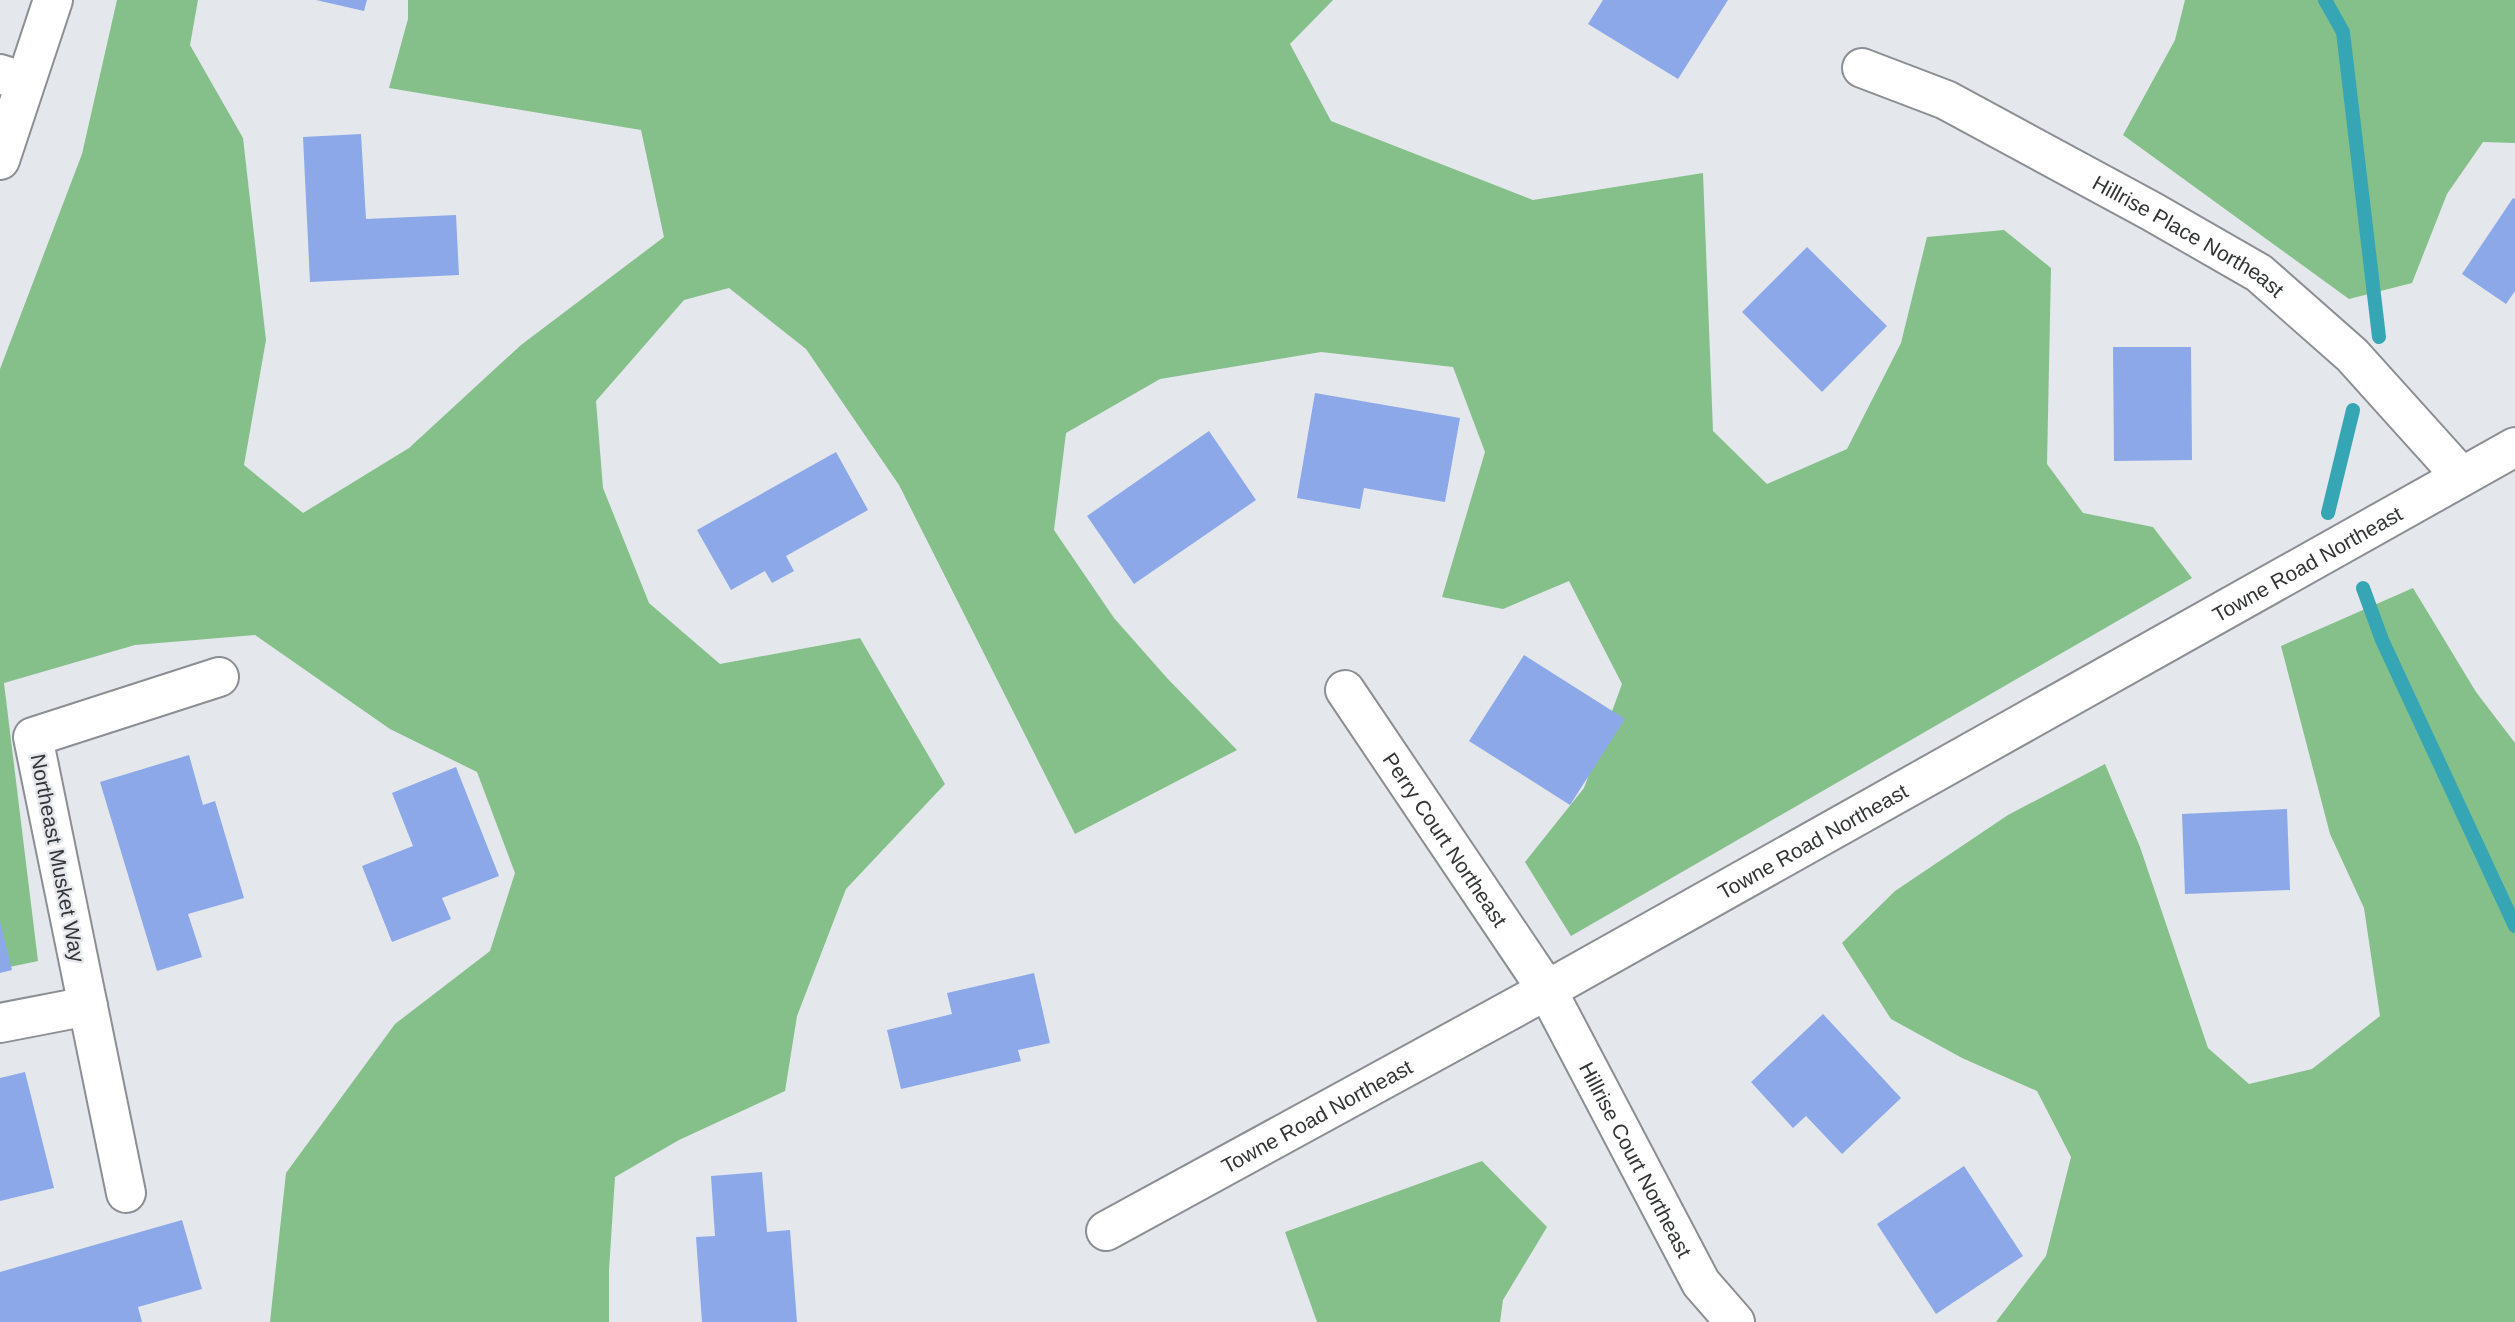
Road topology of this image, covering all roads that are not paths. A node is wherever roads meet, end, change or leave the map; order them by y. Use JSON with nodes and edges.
{"nodes":[{"id":1,"x":53,"y":0,"type":"edge"},
{"id":2,"x":1862,"y":68,"type":"dead end"},
{"id":3,"x":13,"y":78,"type":"edge"},
{"id":4,"x":0,"y":160,"type":"edge"},
{"id":5,"x":2515,"y":447,"type":"edge"},
{"id":6,"x":2461,"y":476,"type":"junction"},
{"id":7,"x":219,"y":677,"type":"dead end"},
{"id":8,"x":1345,"y":690,"type":"dead end"},
{"id":9,"x":1547,"y":990,"type":"junction"},
{"id":10,"x":88,"y":1006,"type":"junction"},
{"id":11,"x":0,"y":1023,"type":"edge"},
{"id":12,"x":126,"y":1193,"type":"dead end"},
{"id":13,"x":1106,"y":1231,"type":"dead end"},
{"id":14,"x":1735,"y":1322,"type":"edge"}],
"edges":[{"from":1,"to":3,"type":"street"},
{"from":2,"to":6,"type":"street","name":"Hillrise Place Northeast"},
{"from":3,"to":4,"type":"street"},
{"from":5,"to":6,"type":"street","name":"Towne Road Northeast"},
{"from":6,"to":9,"type":"street","name":"Towne Road Northeast"},
{"from":7,"to":10,"type":"street","name":"Northeast Musket Way"},
{"from":8,"to":9,"type":"street","name":"Perry Court Northeast"},
{"from":9,"to":13,"type":"street","name":"Towne Road Northeast"},
{"from":9,"to":14,"type":"street","name":"Hillrise Court Northeast"},
{"from":10,"to":11,"type":"street"},
{"from":10,"to":12,"type":"street","name":"Northeast Musket Way"}]}
